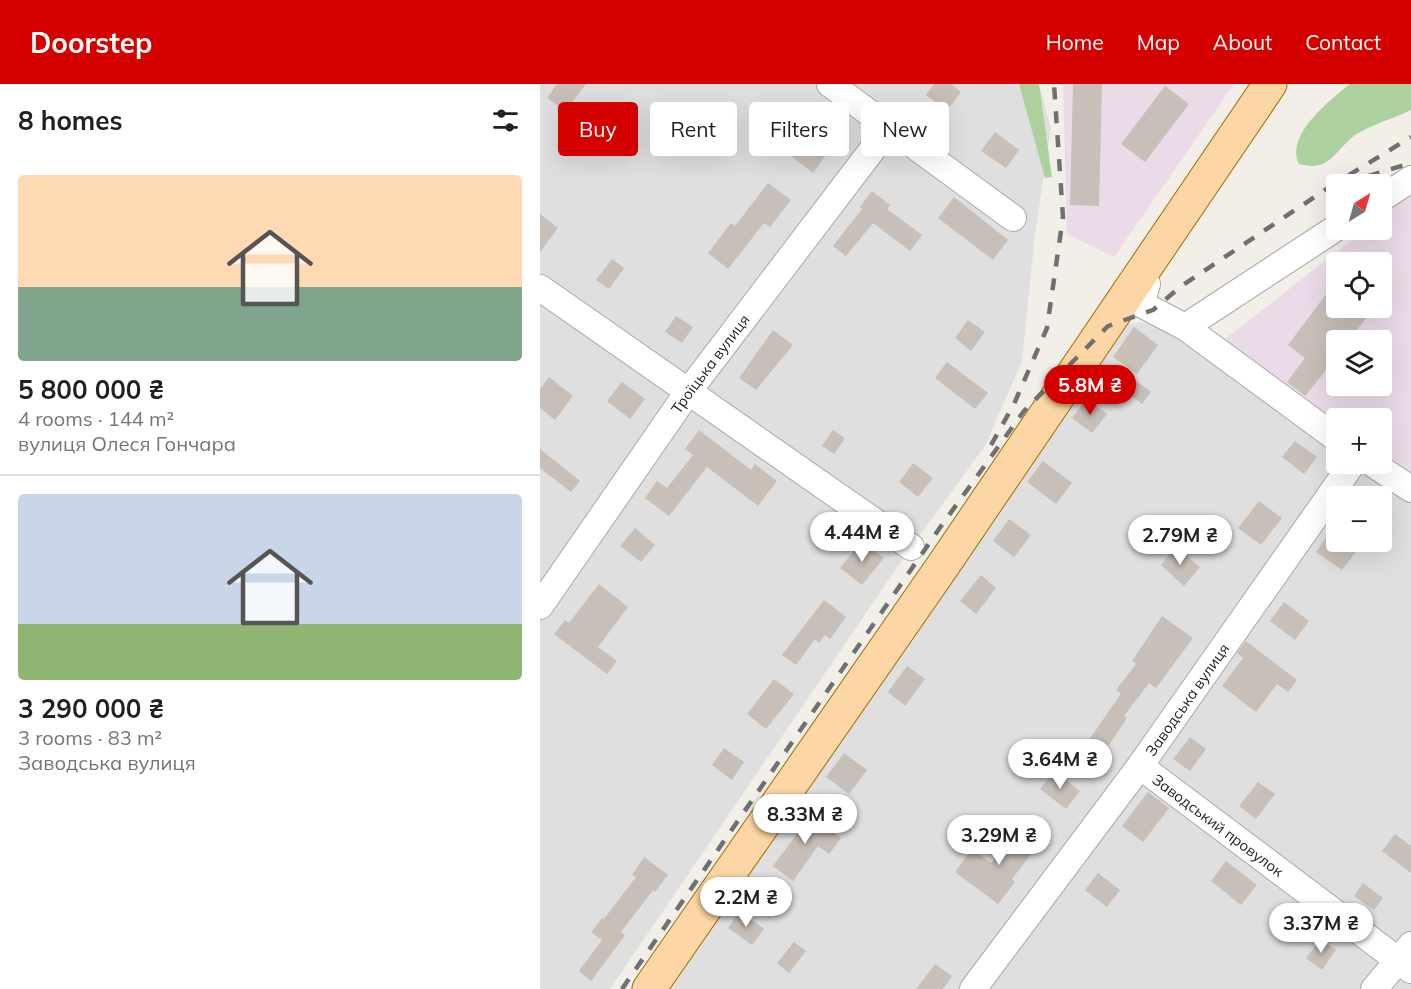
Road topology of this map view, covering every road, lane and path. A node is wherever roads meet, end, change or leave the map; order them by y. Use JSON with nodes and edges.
{"nodes":[{"id":1,"x":830,"y":84,"type":"edge"},
{"id":2,"x":1270,"y":84,"type":"edge"},
{"id":3,"x":861,"y":108,"type":"edge"},
{"id":4,"x":867,"y":156,"type":"edge"},
{"id":5,"x":926,"y":156,"type":"edge"},
{"id":6,"x":1411,"y":179,"type":"edge"},
{"id":7,"x":1392,"y":191,"type":"edge"},
{"id":8,"x":1013,"y":218,"type":"dead end"},
{"id":9,"x":1326,"y":235,"type":"edge"},
{"id":10,"x":1147,"y":284,"type":"dead end"},
{"id":11,"x":540,"y":288,"type":"edge"},
{"id":12,"x":1185,"y":327,"type":"junction"},
{"id":13,"x":688,"y":392,"type":"junction"},
{"id":14,"x":1326,"y":431,"type":"edge"},
{"id":15,"x":1346,"y":474,"type":"edge"},
{"id":16,"x":1388,"y":474,"type":"edge"},
{"id":17,"x":1411,"y":489,"type":"edge"},
{"id":18,"x":911,"y":547,"type":"dead end"},
{"id":19,"x":540,"y":606,"type":"edge"},
{"id":20,"x":1140,"y":766,"type":"junction"},
{"id":21,"x":1407,"y":959,"type":"edge"},
{"id":22,"x":650,"y":989,"type":"edge"},
{"id":23,"x":973,"y":989,"type":"edge"},
{"id":24,"x":1374,"y":989,"type":"edge"}],
"edges":[{"from":1,"to":3,"type":"street"},
{"from":2,"to":22,"type":"main road"},
{"from":4,"to":13,"type":"street","name":"Троїцька вулиця"},
{"from":5,"to":8,"type":"street"},
{"from":6,"to":7,"type":"street"},
{"from":9,"to":12,"type":"street"},
{"from":10,"to":12,"type":"street"},
{"from":11,"to":13,"type":"street"},
{"from":12,"to":14,"type":"street"},
{"from":13,"to":18,"type":"street"},
{"from":13,"to":19,"type":"street","name":"Троїцька вулиця"},
{"from":15,"to":20,"type":"street","name":"Заводська вулиця"},
{"from":16,"to":17,"type":"street"},
{"from":20,"to":21,"type":"street","name":"Заводський провулок"},
{"from":20,"to":23,"type":"street","name":"Заводська вулиця"},
{"from":21,"to":24,"type":"street"}]}
